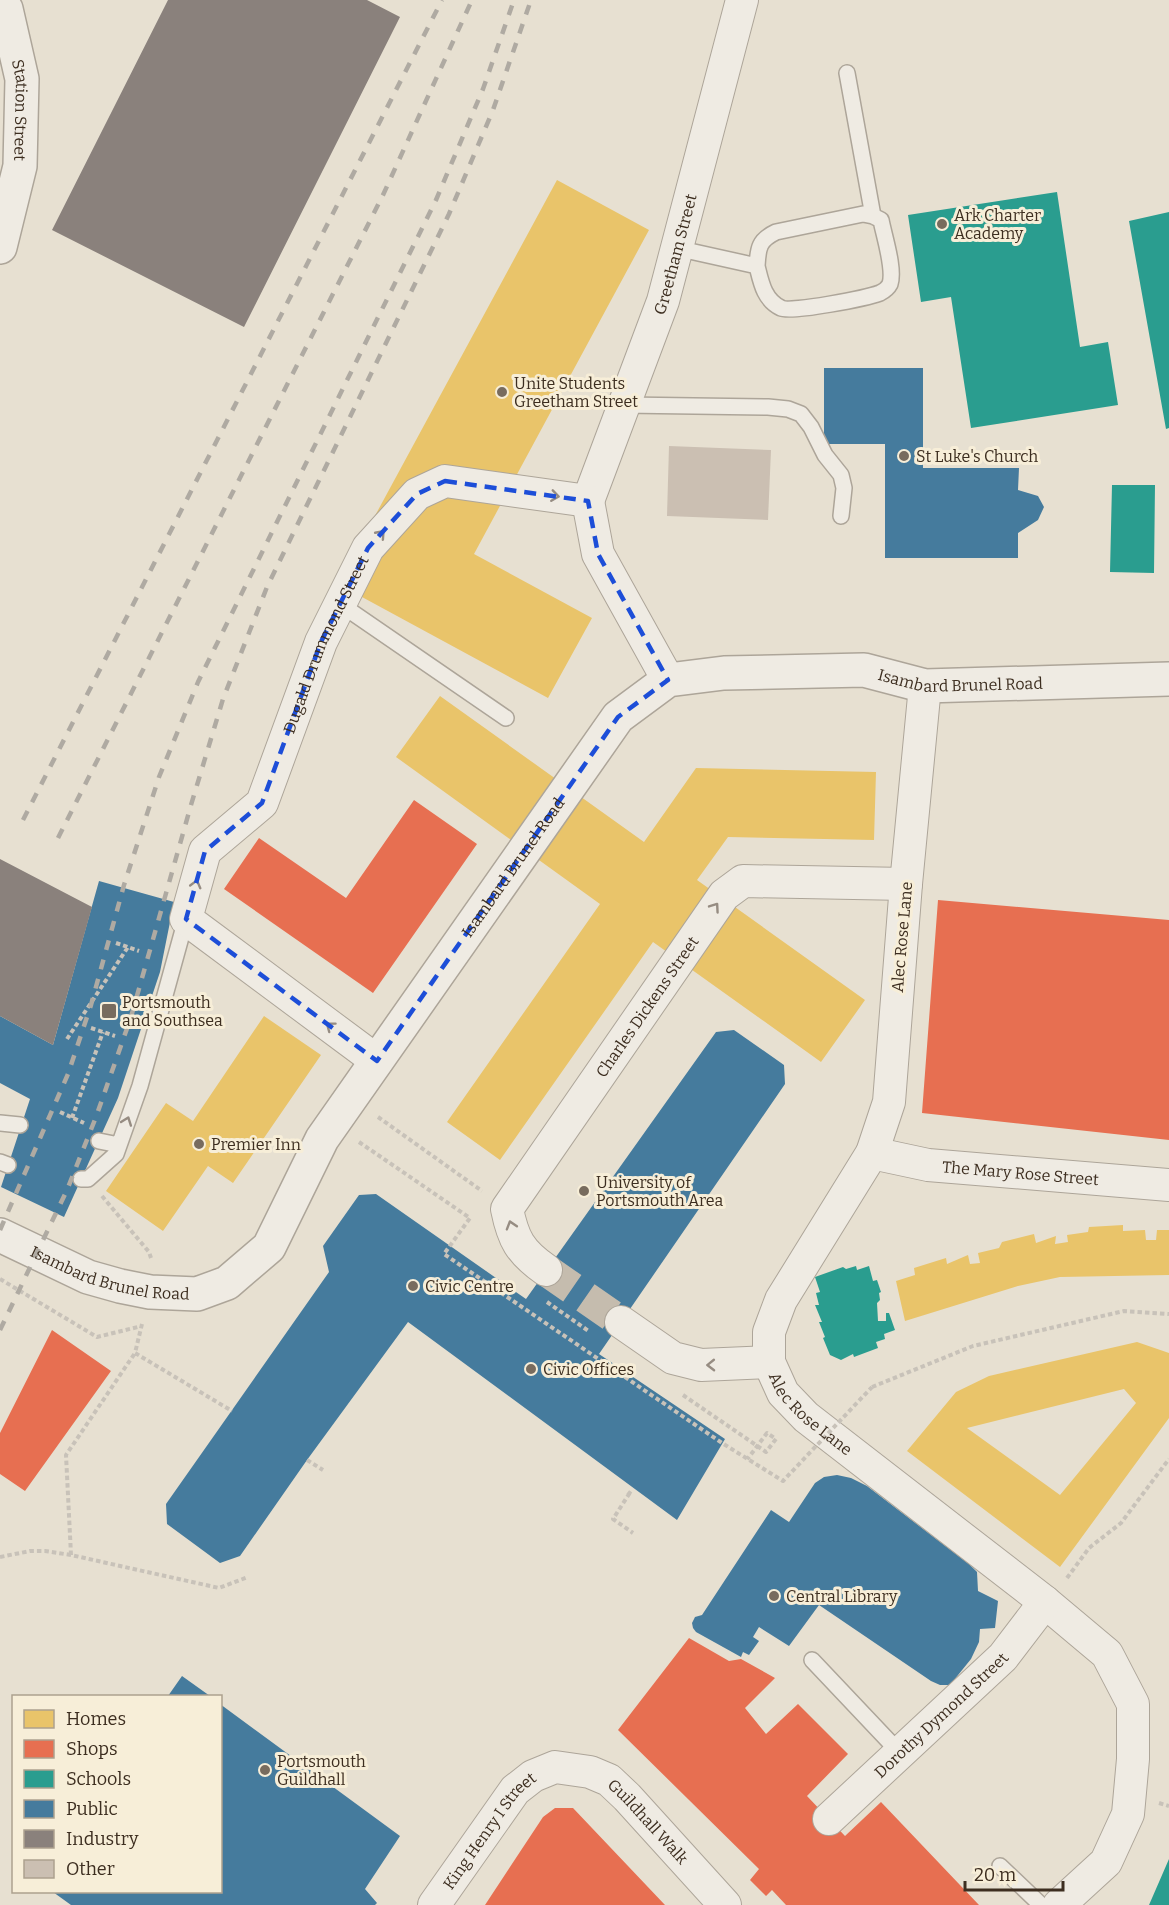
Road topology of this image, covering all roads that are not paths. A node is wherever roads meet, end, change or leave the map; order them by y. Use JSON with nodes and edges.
{"nodes":[{"id":1,"x":742,"y":0,"type":"edge"},
{"id":2,"x":7,"y":4,"type":"edge"},
{"id":3,"x":847,"y":73,"type":"dead end"},
{"id":4,"x":873,"y":216,"type":"junction"},
{"id":5,"x":0,"y":247,"type":"edge"},
{"id":6,"x":676,"y":248,"type":"junction"},
{"id":7,"x":757,"y":266,"type":"junction"},
{"id":8,"x":624,"y":405,"type":"junction"},
{"id":9,"x":588,"y":501,"type":"junction"},
{"id":10,"x":841,"y":516,"type":"dead end"},
{"id":11,"x":340,"y":604,"type":"junction"},
{"id":12,"x":1169,"y":680,"type":"edge"},
{"id":13,"x":668,"y":681,"type":"junction"},
{"id":14,"x":925,"y":686,"type":"junction"},
{"id":15,"x":506,"y":718,"type":"dead end"},
{"id":16,"x":906,"y":884,"type":"junction"},
{"id":17,"x":186,"y":919,"type":"junction"},
{"id":18,"x":377,"y":1061,"type":"junction"},
{"id":19,"x":0,"y":1123,"type":"edge"},
{"id":20,"x":20,"y":1125,"type":"dead end"},
{"id":21,"x":99,"y":1141,"type":"dead end"},
{"id":22,"x":119,"y":1144,"type":"junction"},
{"id":23,"x":872,"y":1153,"type":"junction"},
{"id":24,"x":84,"y":1179,"type":"road end"},
{"id":25,"x":1169,"y":1185,"type":"edge"},
{"id":26,"x":0,"y":1235,"type":"edge"},
{"id":27,"x":546,"y":1270,"type":"tunnel mouth"},
{"id":28,"x":621,"y":1322,"type":"tunnel mouth"},
{"id":29,"x":769,"y":1362,"type":"junction"},
{"id":30,"x":1046,"y":1604,"type":"junction"},
{"id":31,"x":812,"y":1660,"type":"dead end"},
{"id":32,"x":900,"y":1753,"type":"junction"},
{"id":33,"x":555,"y":1767,"type":"joint"},
{"id":34,"x":829,"y":1819,"type":"dead end"},
{"id":35,"x":1000,"y":1866,"type":"dead end"},
{"id":36,"x":434,"y":1905,"type":"edge"},
{"id":37,"x":725,"y":1905,"type":"edge"},
{"id":38,"x":1041,"y":1905,"type":"edge"},
{"id":39,"x":1059,"y":1905,"type":"edge"}],
"edges":[{"from":1,"to":6,"type":"street","name":"Greetham Street"},
{"from":2,"to":5,"type":"street","name":"Station Street"},
{"from":3,"to":4,"type":"lane"},
{"from":4,"to":7,"type":"lane"},
{"from":4,"to":7,"type":"lane"},
{"from":6,"to":7,"type":"lane"},
{"from":6,"to":8,"type":"street","name":"Greetham Street"},
{"from":8,"to":9,"type":"street","name":"Greetham Street"},
{"from":8,"to":10,"type":"lane"},
{"from":11,"to":9,"type":"street","name":"Dugald Drummond Street","one_way":true},
{"from":9,"to":13,"type":"street"},
{"from":11,"to":15,"type":"lane"},
{"from":17,"to":11,"type":"street","name":"Dugald Drummond Street","one_way":true},
{"from":12,"to":14,"type":"street","name":"Isambard Brunel Road"},
{"from":13,"to":14,"type":"street","name":"Isambard Brunel Road"},
{"from":13,"to":18,"type":"street","name":"Isambard Brunel Road"},
{"from":14,"to":16,"type":"street","name":"Alec Rose Lane"},
{"from":16,"to":23,"type":"street","name":"Alec Rose Lane"},
{"from":27,"to":16,"type":"street","name":"Charles Dickens Street","one_way":true},
{"from":18,"to":17,"type":"street","one_way":true},
{"from":22,"to":17,"type":"lane","one_way":true},
{"from":18,"to":26,"type":"street","name":"Isambard Brunel Road"},
{"from":19,"to":20,"type":"lane"},
{"from":21,"to":22,"type":"lane"},
{"from":22,"to":24,"type":"lane"},
{"from":23,"to":25,"type":"street","name":"The Mary Rose Street"},
{"from":23,"to":29,"type":"street","name":"Alec Rose Lane"},
{"from":29,"to":28,"type":"street","one_way":true},
{"from":29,"to":30,"type":"street","name":"Alec Rose Lane"},
{"from":30,"to":32,"type":"street","name":"Dorothy Dymond Street"},
{"from":30,"to":39,"type":"street","name":"Alec Rose Lane"},
{"from":31,"to":32,"type":"lane"},
{"from":32,"to":34,"type":"street","name":"Dorothy Dymond Street"},
{"from":33,"to":36,"type":"street","name":"King Henry I Street"},
{"from":33,"to":37,"type":"street","name":"Guildhall Walk"},
{"from":35,"to":38,"type":"lane"}]}
